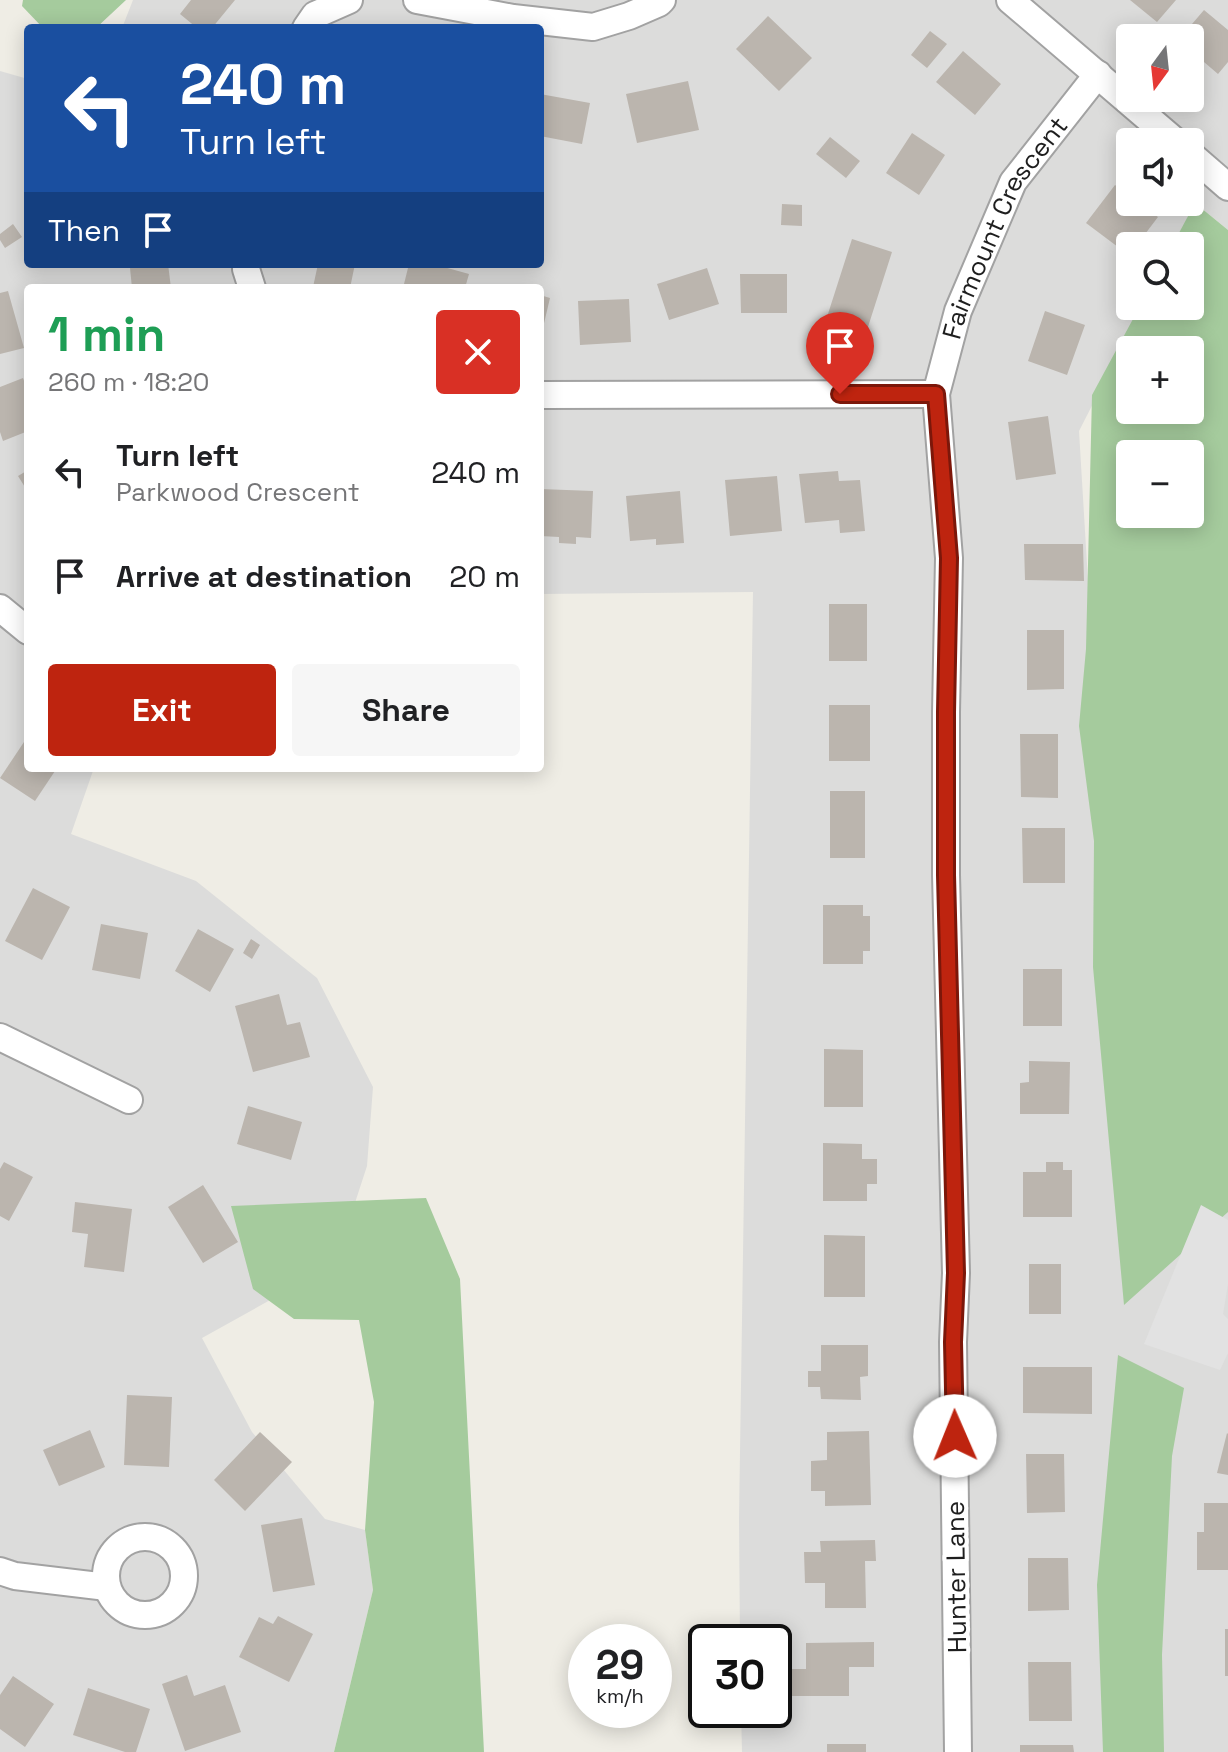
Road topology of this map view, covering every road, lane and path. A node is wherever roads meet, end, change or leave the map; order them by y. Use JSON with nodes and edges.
{"nodes":[{"id":1,"x":349,"y":0,"type":"edge"},
{"id":2,"x":417,"y":0,"type":"edge"},
{"id":3,"x":662,"y":0,"type":"edge"},
{"id":4,"x":1010,"y":0,"type":"edge"},
{"id":5,"x":309,"y":24,"type":"edge"},
{"id":6,"x":1098,"y":74,"type":"junction"},
{"id":7,"x":1160,"y":128,"type":"edge"},
{"id":8,"x":1204,"y":166,"type":"edge"},
{"id":9,"x":1228,"y":187,"type":"edge"},
{"id":10,"x":936,"y":394,"type":"junction"},
{"id":11,"x":544,"y":395,"type":"edge"},
{"id":12,"x":0,"y":1037,"type":"edge"},
{"id":13,"x":129,"y":1100,"type":"dead end"},
{"id":14,"x":0,"y":1571,"type":"edge"},
{"id":15,"x":107,"y":1587,"type":"dead end"},
{"id":16,"x":958,"y":1752,"type":"edge"}],
"edges":[{"from":1,"to":5,"type":"street"},
{"from":2,"to":3,"type":"street"},
{"from":4,"to":6,"type":"street"},
{"from":6,"to":7,"type":"street"},
{"from":6,"to":10,"type":"street","name":"Fairmount Crescent"},
{"from":8,"to":9,"type":"street"},
{"from":10,"to":11,"type":"street"},
{"from":10,"to":16,"type":"street","name":"Hunter Lane"},
{"from":12,"to":13,"type":"street"},
{"from":14,"to":15,"type":"street"}]}
